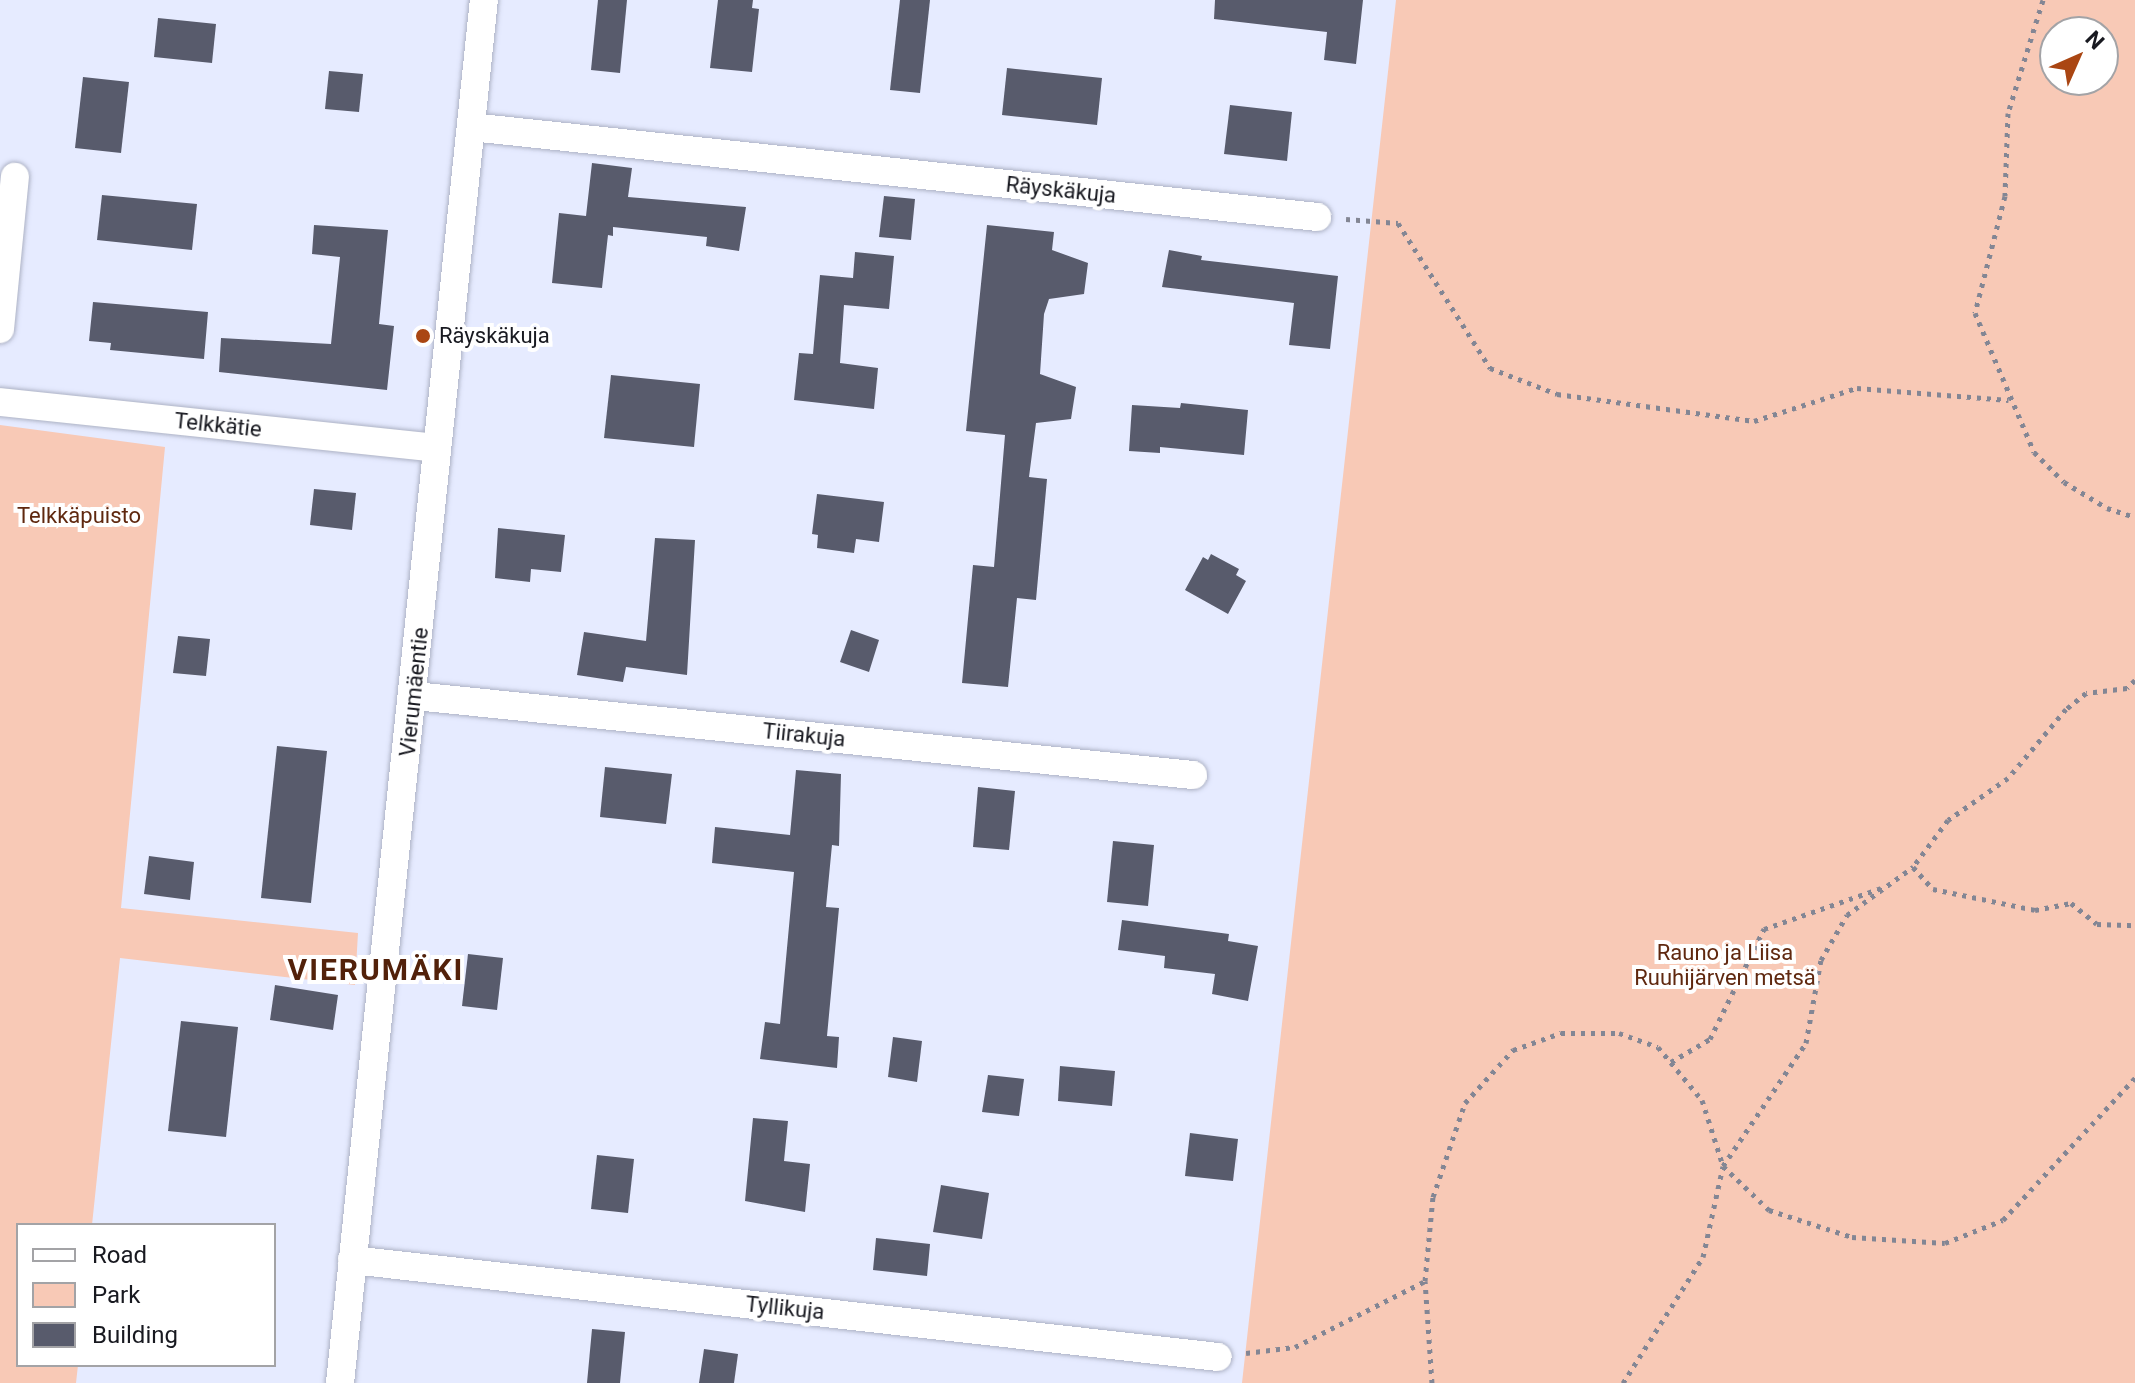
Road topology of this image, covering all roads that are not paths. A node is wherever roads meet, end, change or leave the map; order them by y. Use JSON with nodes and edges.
{"nodes":[{"id":1,"x":484,"y":0,"type":"edge"},
{"id":2,"x":471,"y":127,"type":"junction"},
{"id":3,"x":15,"y":177,"type":"dead end"},
{"id":4,"x":1317,"y":217,"type":"road end"},
{"id":5,"x":0,"y":329,"type":"edge"},
{"id":6,"x":0,"y":402,"type":"edge"},
{"id":7,"x":437,"y":448,"type":"junction"},
{"id":8,"x":415,"y":696,"type":"junction"},
{"id":9,"x":1193,"y":775,"type":"dead end"},
{"id":10,"x":352,"y":1260,"type":"junction"},
{"id":11,"x":1218,"y":1357,"type":"road end"},
{"id":12,"x":340,"y":1383,"type":"edge"}],
"edges":[{"from":1,"to":2,"type":"street","name":"Vierumäentie"},
{"from":2,"to":4,"type":"street","name":"Räyskäkuja"},
{"from":2,"to":7,"type":"street","name":"Vierumäentie"},
{"from":3,"to":5,"type":"street"},
{"from":6,"to":7,"type":"street","name":"Telkkätie"},
{"from":7,"to":8,"type":"street","name":"Vierumäentie"},
{"from":8,"to":9,"type":"street","name":"Tiirakuja"},
{"from":8,"to":10,"type":"street","name":"Vierumäentie"},
{"from":10,"to":11,"type":"street","name":"Tyllikuja"},
{"from":10,"to":12,"type":"street","name":"Vierumäentie"}]}
